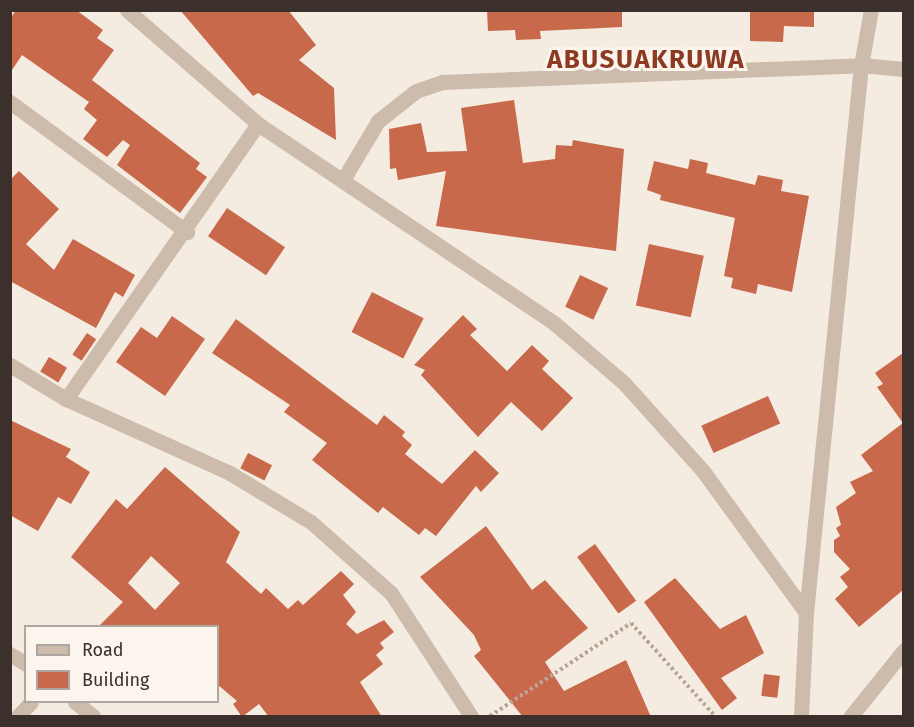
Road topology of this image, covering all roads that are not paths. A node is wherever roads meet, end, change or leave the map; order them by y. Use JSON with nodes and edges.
{"nodes":[{"id":1,"x":127,"y":10,"type":"edge"},
{"id":2,"x":871,"y":10,"type":"edge"},
{"id":3,"x":861,"y":66,"type":"junction"},
{"id":4,"x":903,"y":69,"type":"edge"},
{"id":5,"x":10,"y":102,"type":"edge"},
{"id":6,"x":258,"y":124,"type":"junction"},
{"id":7,"x":344,"y":178,"type":"junction"},
{"id":8,"x":187,"y":232,"type":"junction"},
{"id":9,"x":10,"y":365,"type":"edge"},
{"id":10,"x":66,"y":399,"type":"junction"},
{"id":11,"x":806,"y":613,"type":"junction"},
{"id":12,"x":903,"y":650,"type":"edge"},
{"id":13,"x":10,"y":654,"type":"edge"},
{"id":14,"x":24,"y":663,"type":"edge"},
{"id":15,"x":30,"y":703,"type":"edge"},
{"id":16,"x":76,"y":703,"type":"edge"},
{"id":17,"x":18,"y":717,"type":"edge"},
{"id":18,"x":93,"y":717,"type":"edge"},
{"id":19,"x":471,"y":717,"type":"edge"},
{"id":20,"x":801,"y":717,"type":"edge"},
{"id":21,"x":851,"y":717,"type":"edge"}],
"edges":[{"from":1,"to":6,"type":"street"},
{"from":2,"to":3,"type":"street"},
{"from":3,"to":4,"type":"street"},
{"from":3,"to":7,"type":"street"},
{"from":3,"to":11,"type":"street"},
{"from":5,"to":8,"type":"street"},
{"from":6,"to":7,"type":"street"},
{"from":6,"to":8,"type":"street"},
{"from":7,"to":11,"type":"street"},
{"from":8,"to":10,"type":"street"},
{"from":9,"to":10,"type":"street"},
{"from":10,"to":19,"type":"street"},
{"from":11,"to":20,"type":"street"},
{"from":12,"to":21,"type":"street"},
{"from":13,"to":14,"type":"street"},
{"from":15,"to":17,"type":"street"},
{"from":16,"to":18,"type":"street"}]}
